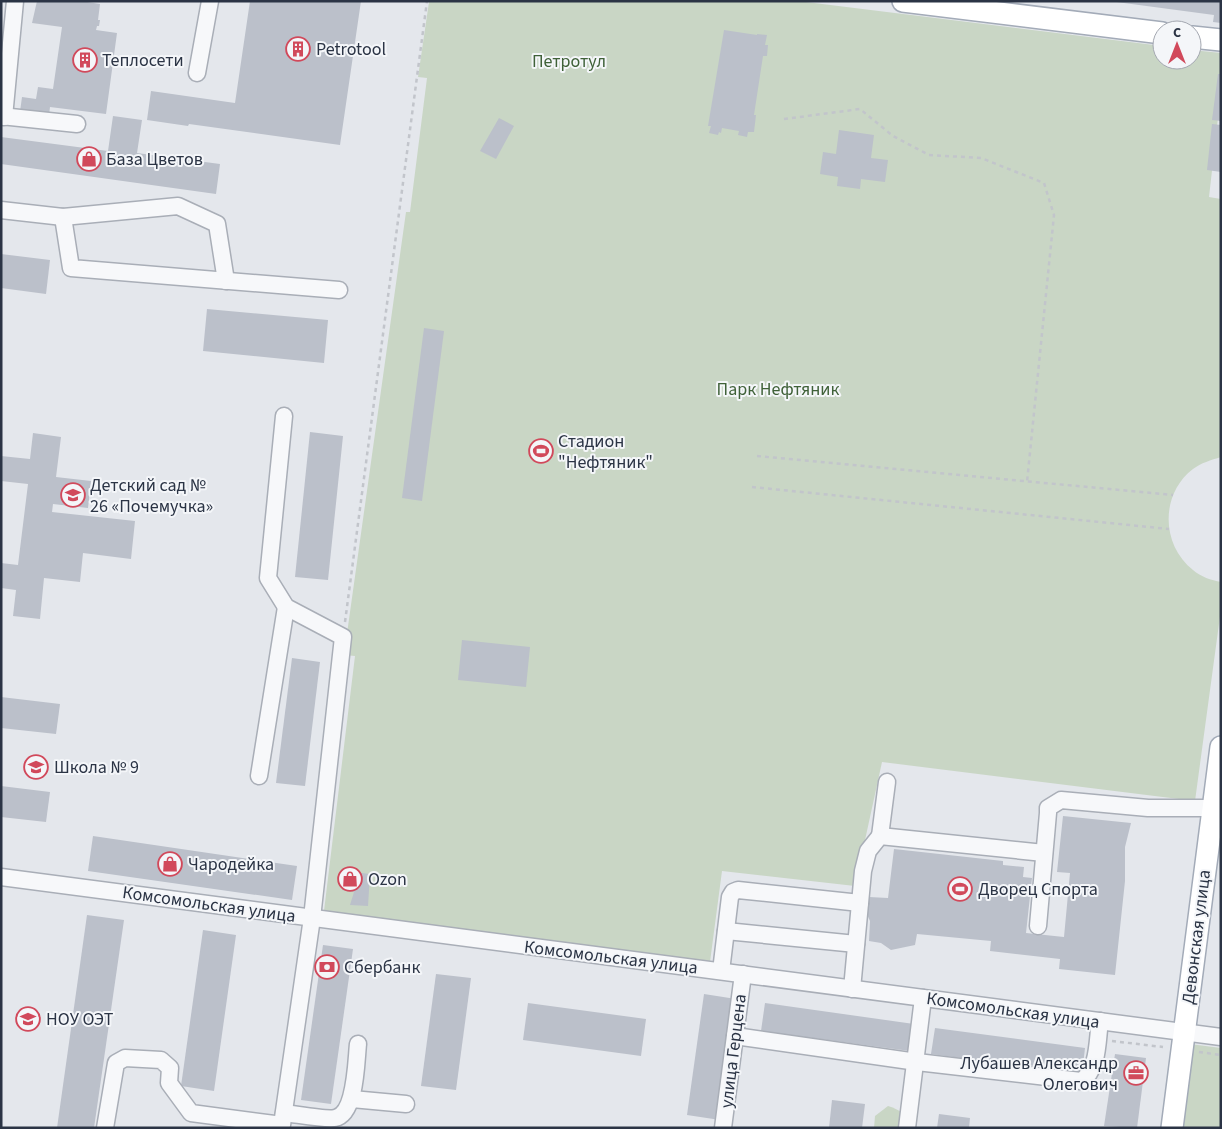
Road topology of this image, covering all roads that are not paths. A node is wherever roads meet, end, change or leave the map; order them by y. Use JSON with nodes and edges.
{"nodes":[{"id":1,"x":15,"y":1,"type":"edge"},
{"id":2,"x":210,"y":1,"type":"edge"},
{"id":3,"x":903,"y":1,"type":"edge"},
{"id":4,"x":1152,"y":32,"type":"edge"},
{"id":5,"x":1202,"y":38,"type":"edge"},
{"id":6,"x":1221,"y":40,"type":"edge"},
{"id":7,"x":197,"y":73,"type":"dead end"},
{"id":8,"x":3,"y":116,"type":"edge"},
{"id":9,"x":78,"y":124,"type":"dead end"},
{"id":10,"x":1,"y":210,"type":"edge"},
{"id":11,"x":63,"y":217,"type":"junction"},
{"id":12,"x":226,"y":281,"type":"junction"},
{"id":13,"x":339,"y":290,"type":"dead end"},
{"id":14,"x":284,"y":416,"type":"dead end"},
{"id":15,"x":286,"y":607,"type":"junction"},
{"id":16,"x":1221,"y":747,"type":"edge"},
{"id":17,"x":259,"y":776,"type":"dead end"},
{"id":18,"x":887,"y":782,"type":"dead end"},
{"id":19,"x":1217,"y":807,"type":"edge"},
{"id":20,"x":880,"y":836,"type":"junction"},
{"id":21,"x":1044,"y":853,"type":"junction"},
{"id":22,"x":1,"y":877,"type":"edge"},
{"id":23,"x":860,"y":903,"type":"junction"},
{"id":24,"x":312,"y":918,"type":"junction"},
{"id":25,"x":1038,"y":926,"type":"dead end"},
{"id":26,"x":726,"y":931,"type":"junction"},
{"id":27,"x":856,"y":944,"type":"junction"},
{"id":28,"x":721,"y":971,"type":"junction"},
{"id":29,"x":743,"y":974,"type":"junction"},
{"id":30,"x":852,"y":988,"type":"junction"},
{"id":31,"x":923,"y":998,"type":"junction"},
{"id":32,"x":1100,"y":1021,"type":"junction"},
{"id":33,"x":1184,"y":1032,"type":"junction"},
{"id":34,"x":735,"y":1036,"type":"junction"},
{"id":35,"x":1221,"y":1037,"type":"edge"},
{"id":36,"x":358,"y":1044,"type":"dead end"},
{"id":37,"x":917,"y":1062,"type":"junction"},
{"id":38,"x":352,"y":1098,"type":"junction"},
{"id":39,"x":406,"y":1104,"type":"dead end"},
{"id":40,"x":284,"y":1113,"type":"junction"},
{"id":41,"x":254,"y":1125,"type":"edge"},
{"id":42,"x":105,"y":1128,"type":"edge"},
{"id":43,"x":723,"y":1128,"type":"edge"},
{"id":44,"x":908,"y":1128,"type":"edge"},
{"id":45,"x":1172,"y":1128,"type":"edge"}],
"edges":[{"from":1,"to":8,"type":"street"},
{"from":2,"to":7,"type":"street"},
{"from":3,"to":4,"type":"main road"},
{"from":5,"to":6,"type":"main road"},
{"from":8,"to":9,"type":"street"},
{"from":10,"to":11,"type":"street"},
{"from":11,"to":12,"type":"street"},
{"from":11,"to":12,"type":"street"},
{"from":12,"to":13,"type":"street"},
{"from":14,"to":15,"type":"street"},
{"from":15,"to":17,"type":"street"},
{"from":15,"to":24,"type":"street"},
{"from":16,"to":19,"type":"main road","name":"Девонская улица"},
{"from":18,"to":20,"type":"street"},
{"from":19,"to":21,"type":"street"},
{"from":19,"to":33,"type":"main road","name":"Девонская улица"},
{"from":20,"to":21,"type":"street"},
{"from":20,"to":23,"type":"street"},
{"from":21,"to":25,"type":"street"},
{"from":22,"to":24,"type":"street","name":"Комсомольская улица"},
{"from":23,"to":26,"type":"street"},
{"from":23,"to":27,"type":"street"},
{"from":24,"to":28,"type":"street","name":"Комсомольская улица"},
{"from":24,"to":40,"type":"street"},
{"from":26,"to":27,"type":"street"},
{"from":26,"to":28,"type":"street"},
{"from":27,"to":30,"type":"street"},
{"from":28,"to":29,"type":"street","name":"Комсомольская улица"},
{"from":29,"to":30,"type":"street","name":"Комсомольская улица"},
{"from":29,"to":34,"type":"street","name":"улица Герцена"},
{"from":30,"to":31,"type":"street","name":"Комсомольская улица"},
{"from":31,"to":32,"type":"street","name":"Комсомольская улица"},
{"from":31,"to":37,"type":"street"},
{"from":32,"to":33,"type":"street","name":"Комсомольская улица"},
{"from":32,"to":37,"type":"street"},
{"from":33,"to":35,"type":"street","name":"Комсомольская улица"},
{"from":33,"to":45,"type":"main road","name":"Девонская улица"},
{"from":34,"to":37,"type":"street"},
{"from":34,"to":43,"type":"street","name":"улица Герцена"},
{"from":36,"to":38,"type":"street"},
{"from":37,"to":44,"type":"street"},
{"from":38,"to":39,"type":"street"},
{"from":38,"to":40,"type":"street"},
{"from":40,"to":41,"type":"street"},
{"from":41,"to":42,"type":"street"}]}
